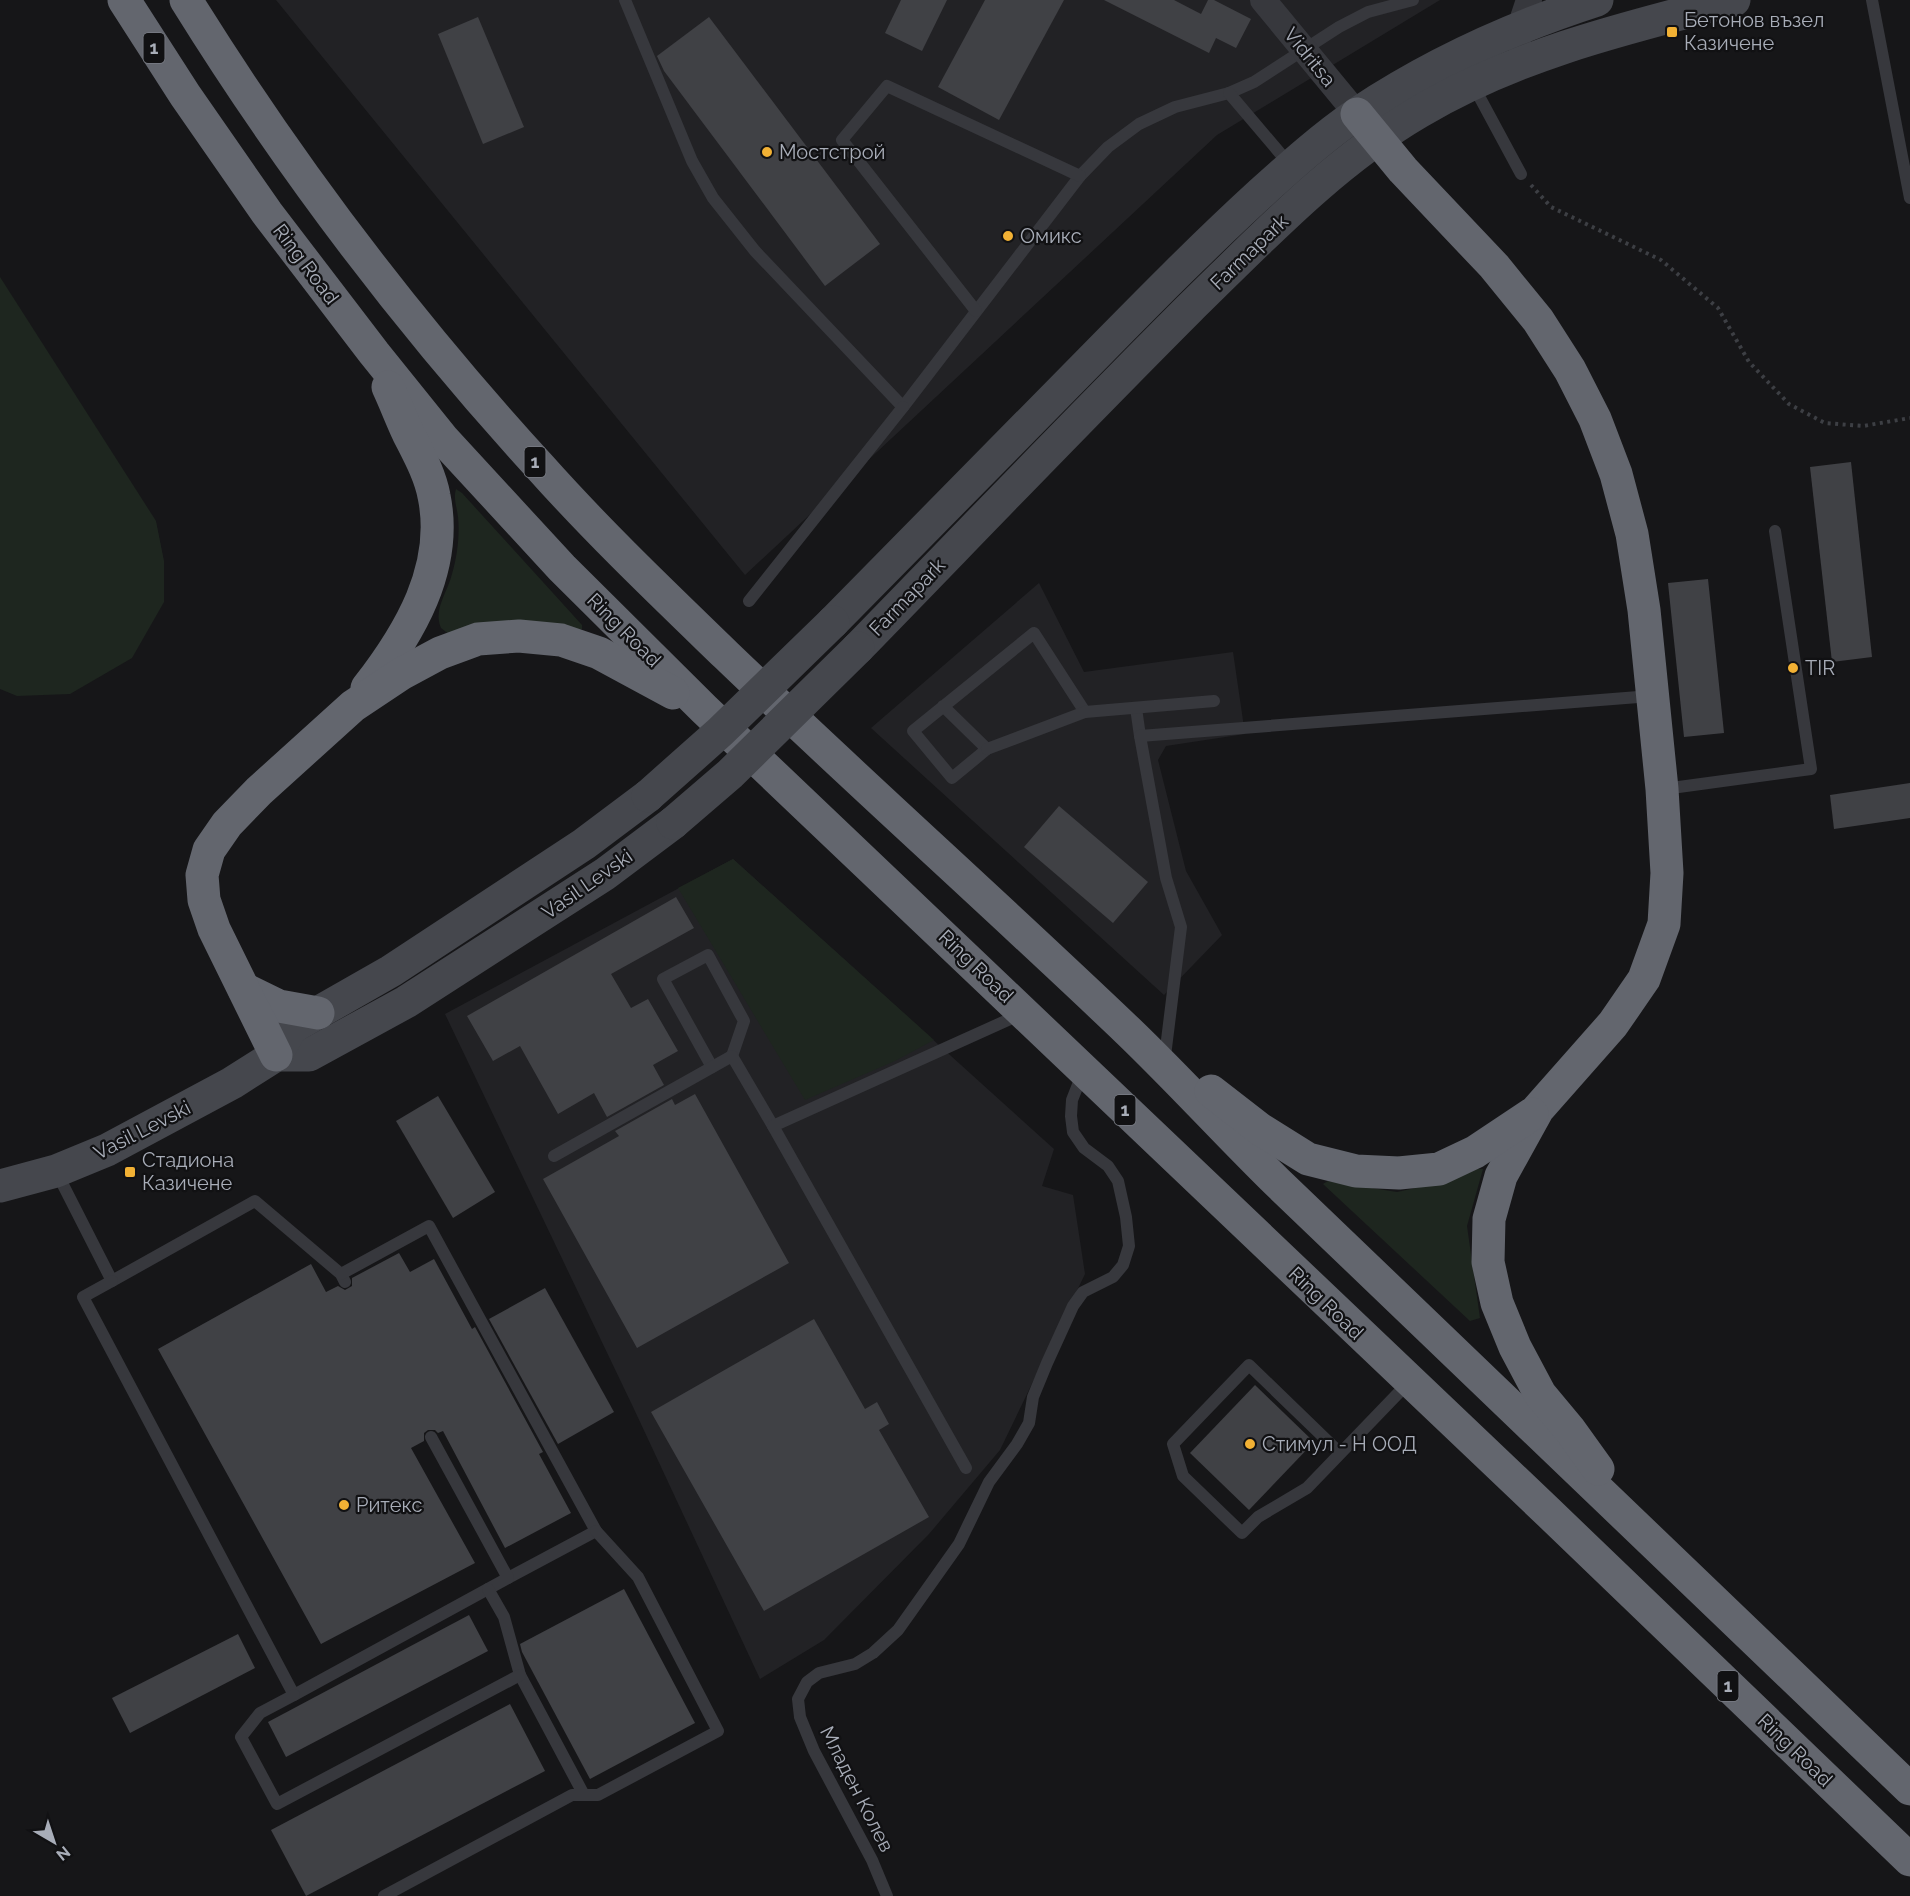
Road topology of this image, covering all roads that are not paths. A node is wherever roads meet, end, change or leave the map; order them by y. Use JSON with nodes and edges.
{"nodes":[{"id":1,"x":124,"y":0,"type":"edge"},
{"id":2,"x":186,"y":0,"type":"edge"},
{"id":3,"x":625,"y":0,"type":"edge"},
{"id":4,"x":1263,"y":0,"type":"edge"},
{"id":5,"x":1413,"y":0,"type":"edge"},
{"id":6,"x":1597,"y":0,"type":"edge"},
{"id":7,"x":1734,"y":0,"type":"edge"},
{"id":8,"x":1872,"y":0,"type":"edge"},
{"id":9,"x":1525,"y":13,"type":"edge"},
{"id":10,"x":1305,"y":50,"type":"junction"},
{"id":11,"x":1514,"y":65,"type":"junction"},
{"id":12,"x":1472,"y":84,"type":"junction"},
{"id":13,"x":1229,"y":93,"type":"junction"},
{"id":14,"x":1357,"y":114,"type":"junction"},
{"id":15,"x":1377,"y":140,"type":"junction"},
{"id":16,"x":1291,"y":166,"type":"junction"},
{"id":17,"x":1521,"y":174,"type":"road end"},
{"id":18,"x":1080,"y":176,"type":"junction"},
{"id":19,"x":1910,"y":198,"type":"edge"},
{"id":20,"x":976,"y":311,"type":"junction"},
{"id":21,"x":374,"y":353,"type":"junction"},
{"id":22,"x":903,"y":407,"type":"junction"},
{"id":23,"x":1775,"y":531,"type":"dead end"},
{"id":24,"x":749,"y":601,"type":"dead end"},
{"id":25,"x":833,"y":622,"type":"joint"},
{"id":26,"x":858,"y":648,"type":"joint"},
{"id":27,"x":1653,"y":696,"type":"junction"},
{"id":28,"x":1214,"y":701,"type":"dead end"},
{"id":29,"x":353,"y":706,"type":"junction"},
{"id":30,"x":943,"y":706,"type":"junction"},
{"id":31,"x":1136,"y":708,"type":"junction"},
{"id":32,"x":704,"y":709,"type":"junction"},
{"id":33,"x":1085,"y":712,"type":"junction"},
{"id":34,"x":1140,"y":736,"type":"junction"},
{"id":35,"x":987,"y":749,"type":"junction"},
{"id":36,"x":1662,"y":789,"type":"junction"},
{"id":37,"x":244,"y":989,"type":"junction"},
{"id":38,"x":1024,"y":1012,"type":"junction"},
{"id":39,"x":318,"y":1013,"type":"junction"},
{"id":40,"x":1130,"y":1033,"type":"junction"},
{"id":41,"x":276,"y":1056,"type":"junction"},
{"id":42,"x":732,"y":1056,"type":"junction"},
{"id":43,"x":1165,"y":1056,"type":"junction"},
{"id":44,"x":712,"y":1067,"type":"junction"},
{"id":45,"x":1084,"y":1070,"type":"junction"},
{"id":46,"x":1538,"y":1109,"type":"junction"},
{"id":47,"x":773,"y":1126,"type":"junction"},
{"id":48,"x":554,"y":1156,"type":"dead end"},
{"id":49,"x":56,"y":1171,"type":"junction"},
{"id":50,"x":0,"y":1186,"type":"edge"},
{"id":51,"x":112,"y":1281,"type":"junction"},
{"id":52,"x":1409,"y":1382,"type":"junction"},
{"id":53,"x":431,"y":1437,"type":"dead end"},
{"id":54,"x":1340,"y":1453,"type":"junction"},
{"id":55,"x":966,"y":1468,"type":"dead end"},
{"id":56,"x":596,"y":1531,"type":"junction"},
{"id":57,"x":1651,"y":1541,"type":"junction"},
{"id":58,"x":508,"y":1578,"type":"junction"},
{"id":59,"x":488,"y":1589,"type":"junction"},
{"id":60,"x":520,"y":1675,"type":"junction"},
{"id":61,"x":294,"y":1695,"type":"junction"},
{"id":62,"x":1910,"y":1789,"type":"edge"},
{"id":63,"x":584,"y":1795,"type":"junction"},
{"id":64,"x":1910,"y":1860,"type":"edge"},
{"id":65,"x":384,"y":1896,"type":"edge"},
{"id":66,"x":887,"y":1896,"type":"edge"}],
"edges":[{"from":1,"to":21,"type":"highway","name":"Ring Road","number":"1"},
{"from":2,"to":40,"type":"highway","number":"1"},
{"from":3,"to":22,"type":"lane"},
{"from":4,"to":10,"type":"street","name":"Vidritsa"},
{"from":5,"to":10,"type":"lane"},
{"from":6,"to":9,"type":"street","name":"Farmapark"},
{"from":7,"to":11,"type":"street","name":"Farmapark"},
{"from":8,"to":19,"type":"lane"},
{"from":9,"to":11,"type":"street"},
{"from":9,"to":14,"type":"street","name":"Farmapark"},
{"from":10,"to":13,"type":"lane"},
{"from":10,"to":14,"type":"street","name":"Vidritsa"},
{"from":11,"to":12,"type":"street","name":"Farmapark"},
{"from":12,"to":15,"type":"street","name":"Farmapark"},
{"from":12,"to":17,"type":"lane"},
{"from":13,"to":16,"type":"lane"},
{"from":13,"to":18,"type":"lane"},
{"from":14,"to":15,"type":"highway"},
{"from":14,"to":16,"type":"street","name":"Farmapark"},
{"from":15,"to":26,"type":"street","name":"Farmapark"},
{"from":15,"to":27,"type":"highway"},
{"from":16,"to":25,"type":"street","name":"Farmapark"},
{"from":18,"to":20,"type":"lane"},
{"from":18,"to":20,"type":"lane"},
{"from":20,"to":22,"type":"lane"},
{"from":21,"to":29,"type":"highway"},
{"from":21,"to":32,"type":"highway","name":"Ring Road","number":"1"},
{"from":22,"to":24,"type":"lane"},
{"from":23,"to":36,"type":"lane"},
{"from":25,"to":39,"type":"street","name":"Vasil Levski","bridge":true},
{"from":26,"to":41,"type":"street","name":"Vasil Levski","bridge":true},
{"from":27,"to":34,"type":"lane"},
{"from":27,"to":36,"type":"highway"},
{"from":28,"to":31,"type":"lane"},
{"from":29,"to":32,"type":"highway"},
{"from":29,"to":37,"type":"highway"},
{"from":30,"to":33,"type":"lane"},
{"from":30,"to":35,"type":"lane"},
{"from":30,"to":35,"type":"lane"},
{"from":31,"to":33,"type":"lane"},
{"from":31,"to":34,"type":"lane"},
{"from":32,"to":38,"type":"highway","name":"Ring Road","number":"1"},
{"from":33,"to":35,"type":"lane"},
{"from":34,"to":43,"type":"lane"},
{"from":36,"to":46,"type":"highway"},
{"from":37,"to":39,"type":"highway"},
{"from":37,"to":41,"type":"highway"},
{"from":38,"to":45,"type":"highway","name":"Ring Road","number":"1"},
{"from":38,"to":47,"type":"lane"},
{"from":39,"to":41,"type":"street","name":"Vasil Levski"},
{"from":40,"to":43,"type":"highway"},
{"from":40,"to":57,"type":"highway","number":"1"},
{"from":41,"to":49,"type":"street","name":"Vasil Levski"},
{"from":42,"to":44,"type":"lane"},
{"from":42,"to":44,"type":"lane"},
{"from":42,"to":47,"type":"lane"},
{"from":43,"to":46,"type":"highway"},
{"from":44,"to":48,"type":"lane"},
{"from":45,"to":52,"type":"highway","name":"Ring Road","number":"1"},
{"from":45,"to":66,"type":"lane","name":"Младен Колев"},
{"from":46,"to":57,"type":"highway"},
{"from":47,"to":55,"type":"lane"},
{"from":49,"to":50,"type":"street","name":"Vasil Levski"},
{"from":49,"to":51,"type":"lane"},
{"from":51,"to":56,"type":"lane"},
{"from":51,"to":61,"type":"lane"},
{"from":52,"to":54,"type":"lane"},
{"from":52,"to":64,"type":"highway","name":"Ring Road","number":"1"},
{"from":53,"to":58,"type":"lane"},
{"from":54,"to":54,"type":"lane"},
{"from":56,"to":58,"type":"lane"},
{"from":56,"to":63,"type":"lane"},
{"from":57,"to":62,"type":"highway","number":"1"},
{"from":58,"to":59,"type":"lane"},
{"from":59,"to":60,"type":"lane"},
{"from":59,"to":61,"type":"lane"},
{"from":60,"to":61,"type":"lane"},
{"from":60,"to":63,"type":"lane"},
{"from":63,"to":65,"type":"lane"}]}
